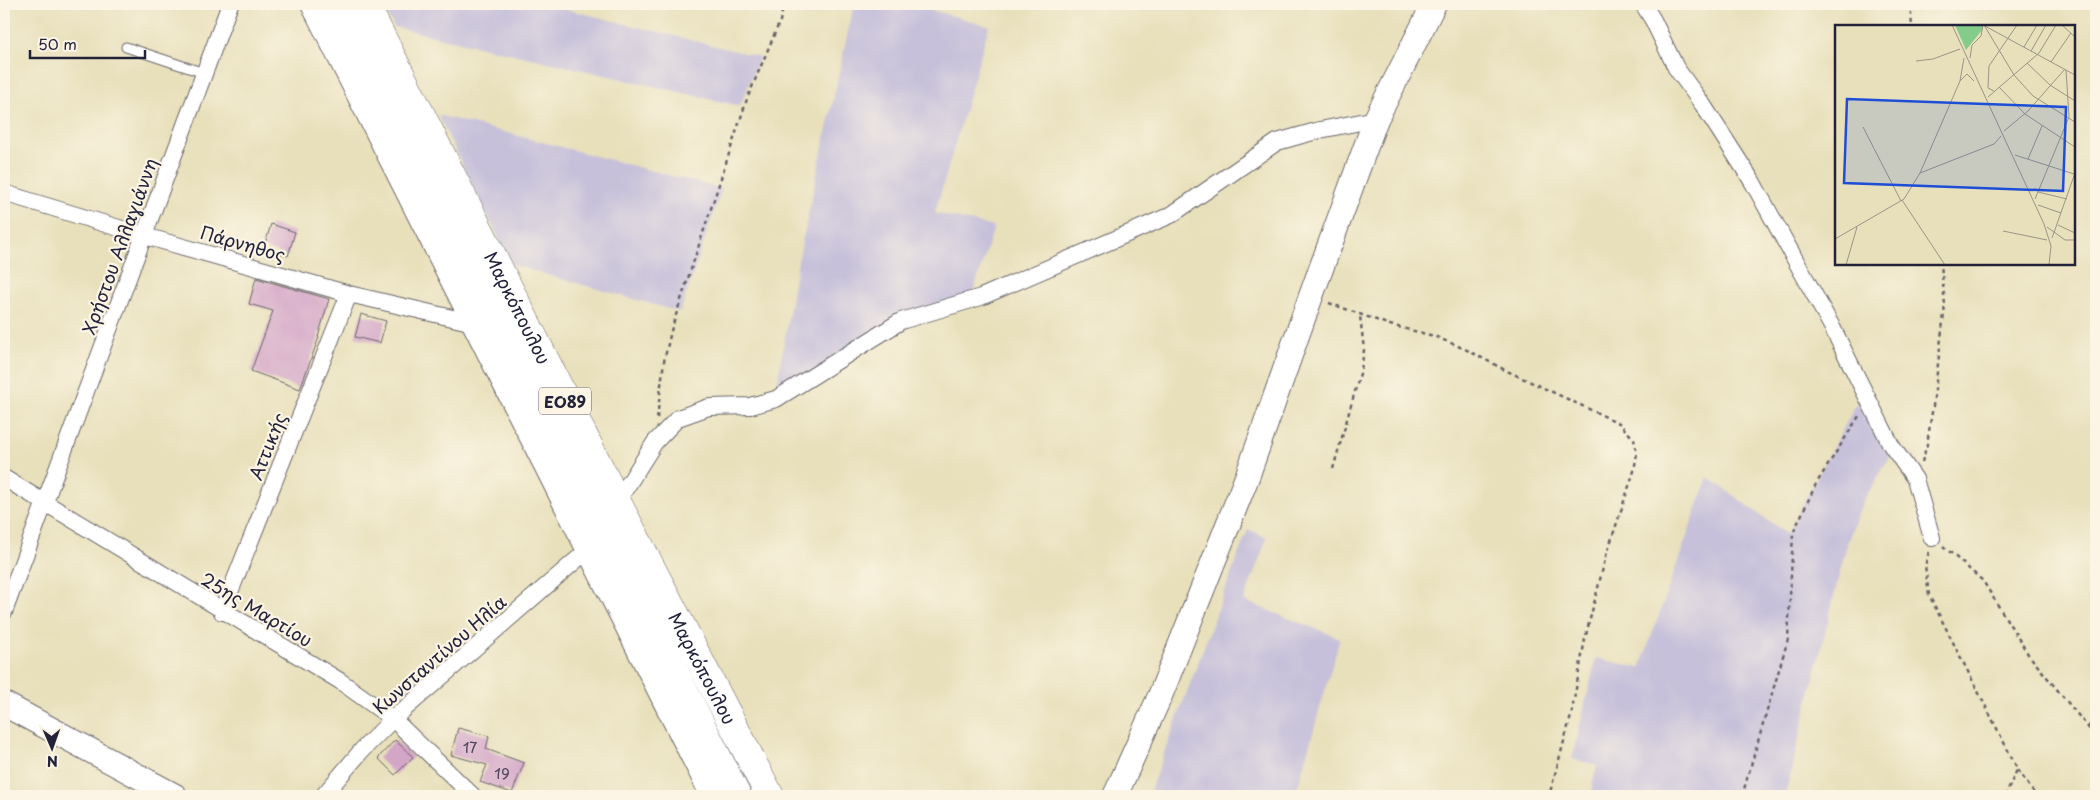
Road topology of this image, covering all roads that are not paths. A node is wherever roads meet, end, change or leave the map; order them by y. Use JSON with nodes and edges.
{"nodes":[{"id":1,"x":230,"y":4,"type":"edge"},
{"id":2,"x":313,"y":4,"type":"edge"},
{"id":3,"x":337,"y":4,"type":"edge"},
{"id":4,"x":365,"y":4,"type":"edge"},
{"id":5,"x":1434,"y":4,"type":"edge"},
{"id":6,"x":1643,"y":4,"type":"edge"},
{"id":7,"x":126,"y":47,"type":"dead end"},
{"id":8,"x":204,"y":73,"type":"junction"},
{"id":9,"x":1376,"y":119,"type":"junction"},
{"id":10,"x":4,"y":193,"type":"edge"},
{"id":11,"x":145,"y":236,"type":"junction"},
{"id":12,"x":349,"y":294,"type":"junction"},
{"id":13,"x":474,"y":323,"type":"junction"},
{"id":14,"x":4,"y":478,"type":"edge"},
{"id":15,"x":617,"y":502,"type":"junction"},
{"id":16,"x":46,"y":503,"type":"junction"},
{"id":17,"x":1932,"y":538,"type":"road end"},
{"id":18,"x":589,"y":549,"type":"junction"},
{"id":19,"x":4,"y":612,"type":"edge"},
{"id":20,"x":222,"y":612,"type":"junction"},
{"id":21,"x":4,"y":704,"type":"edge"},
{"id":22,"x":393,"y":719,"type":"junction"},
{"id":23,"x":175,"y":796,"type":"edge"},
{"id":24,"x":324,"y":796,"type":"edge"},
{"id":25,"x":473,"y":796,"type":"edge"},
{"id":26,"x":713,"y":796,"type":"edge"},
{"id":27,"x":737,"y":796,"type":"edge"},
{"id":28,"x":770,"y":796,"type":"edge"},
{"id":29,"x":1115,"y":796,"type":"edge"}],
"edges":[{"from":1,"to":8,"type":"street","name":"Χρήστου Αλλαγιάννη"},
{"from":2,"to":13,"type":"street"},
{"from":3,"to":27,"type":"highway","name":"Μαρκόπουλου","number":"ΕΟ89"},
{"from":4,"to":15,"type":"highway","name":"Μαρκόπουλου","number":"ΕΟ89"},
{"from":5,"to":9,"type":"street"},
{"from":6,"to":17,"type":"street"},
{"from":7,"to":8,"type":"lane"},
{"from":8,"to":11,"type":"street","name":"Χρήστου Αλλαγιάννη"},
{"from":9,"to":15,"type":"street"},
{"from":9,"to":29,"type":"street"},
{"from":10,"to":11,"type":"street","name":"Πάρνηθος"},
{"from":11,"to":12,"type":"street","name":"Πάρνηθος"},
{"from":11,"to":16,"type":"street","name":"Χρήστου Αλλαγιάννη"},
{"from":12,"to":13,"type":"street","name":"Πάρνηθος"},
{"from":12,"to":20,"type":"street","name":"Αττικής"},
{"from":13,"to":18,"type":"street"},
{"from":14,"to":16,"type":"street","name":"25ης Μαρτίου"},
{"from":15,"to":28,"type":"highway","name":"Μαρκόπουλου","number":"ΕΟ89"},
{"from":16,"to":19,"type":"street","name":"Χρήστου Αλλαγιάννη"},
{"from":16,"to":20,"type":"street","name":"25ης Μαρτίου"},
{"from":18,"to":22,"type":"street","name":"Κωνσταντίνου Ηλία"},
{"from":18,"to":26,"type":"street"},
{"from":20,"to":22,"type":"street","name":"25ης Μαρτίου"},
{"from":21,"to":23,"type":"street"},
{"from":22,"to":24,"type":"street","name":"Κωνσταντίνου Ηλία"},
{"from":22,"to":25,"type":"street","name":"25ης Μαρτίου"}]}
